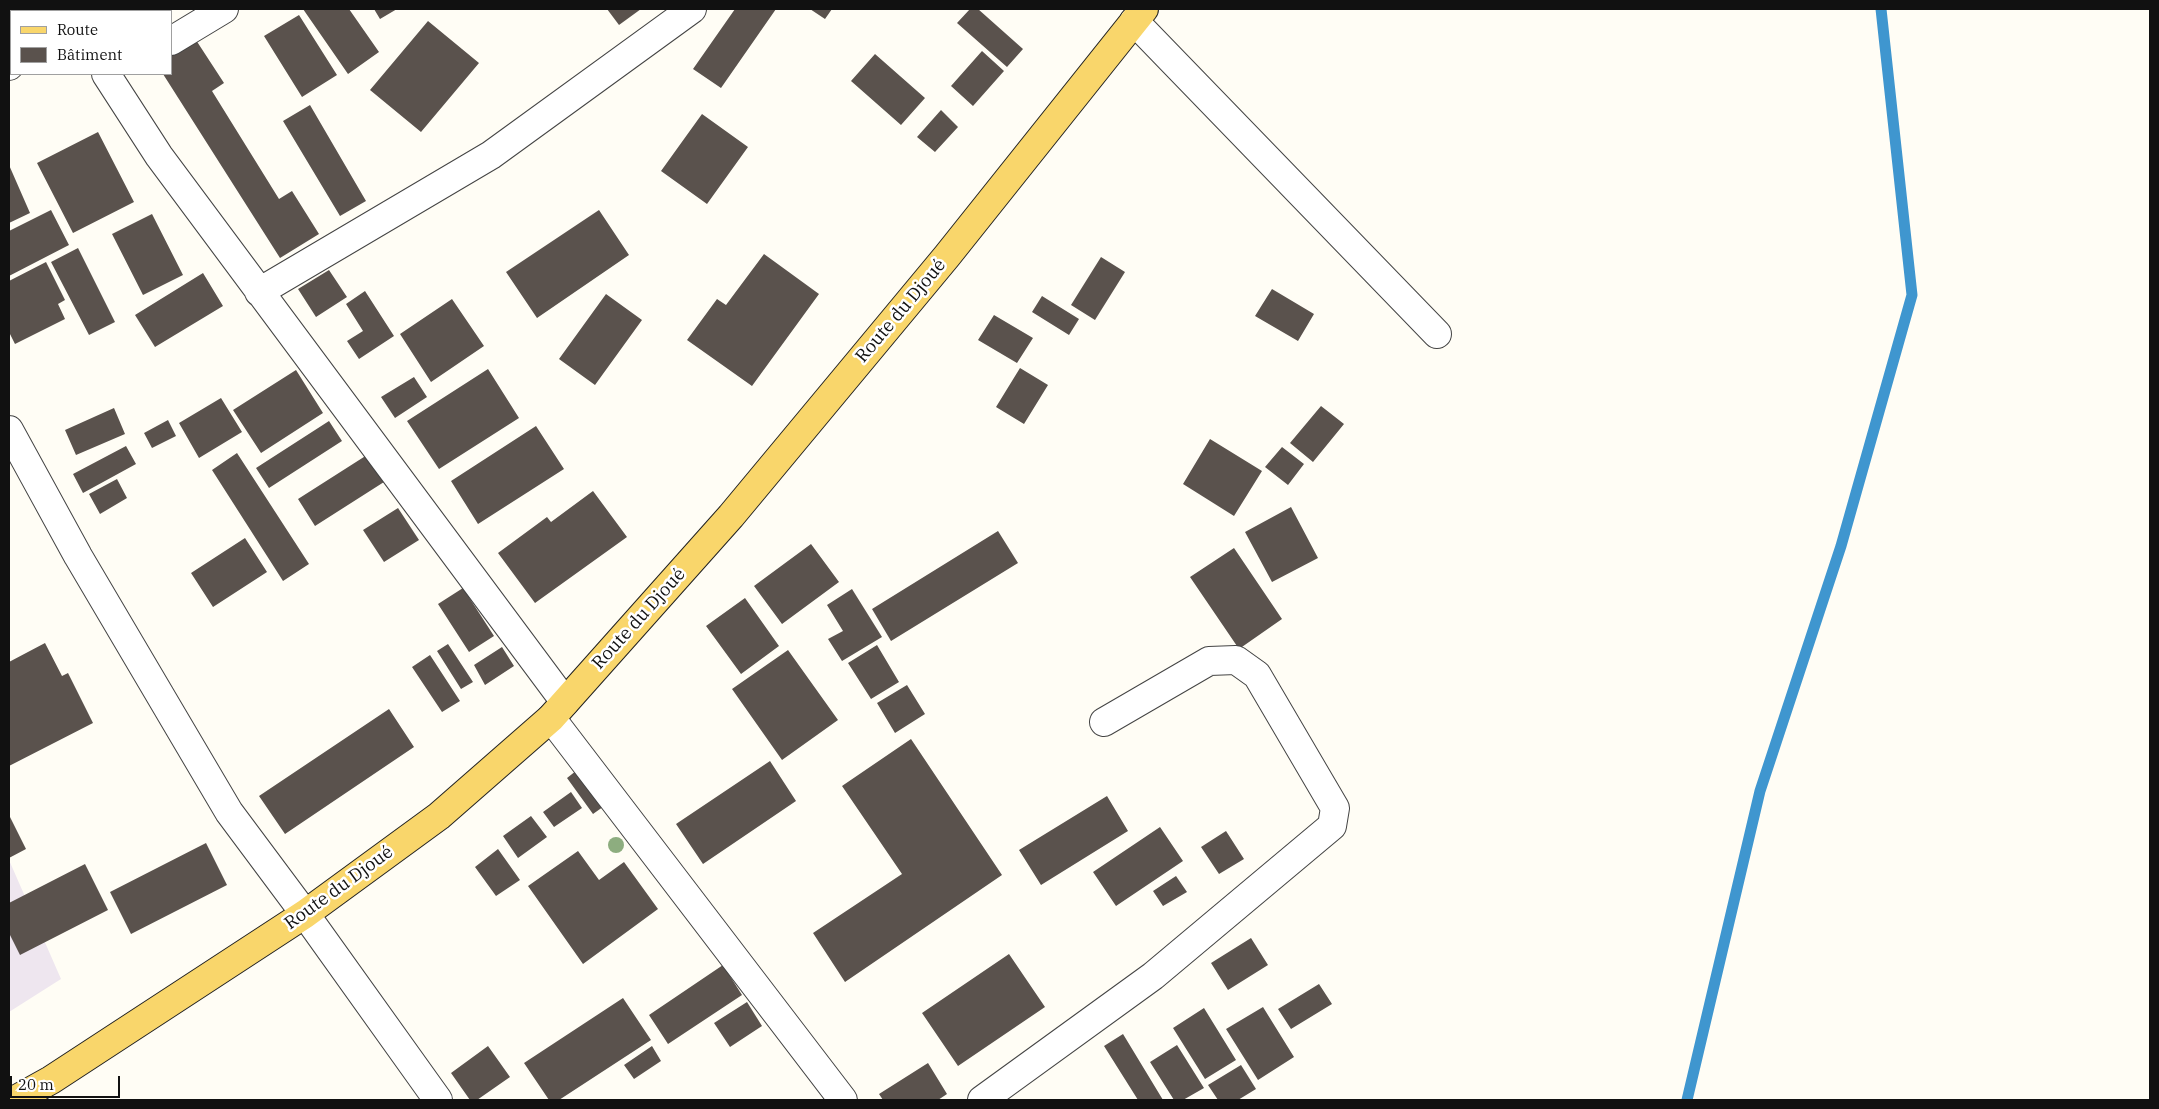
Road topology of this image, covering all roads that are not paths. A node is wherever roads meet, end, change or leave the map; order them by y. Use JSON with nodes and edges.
{"nodes":[{"id":1,"x":224,"y":9,"type":"edge"},
{"id":2,"x":692,"y":9,"type":"edge"},
{"id":3,"x":1139,"y":15,"type":"edge"},
{"id":4,"x":172,"y":40,"type":"edge"},
{"id":5,"x":112,"y":76,"type":"edge"},
{"id":6,"x":259,"y":292,"type":"junction"},
{"id":7,"x":1437,"y":334,"type":"dead end"},
{"id":8,"x":9,"y":430,"type":"edge"},
{"id":9,"x":558,"y":710,"type":"junction"},
{"id":10,"x":1104,"y":722,"type":"dead end"},
{"id":11,"x":305,"y":914,"type":"junction"},
{"id":12,"x":15,"y":1100,"type":"edge"},
{"id":13,"x":438,"y":1100,"type":"edge"},
{"id":14,"x":843,"y":1100,"type":"edge"},
{"id":15,"x":982,"y":1100,"type":"edge"}],
"edges":[{"from":1,"to":4,"type":"street"},
{"from":2,"to":6,"type":"street"},
{"from":3,"to":7,"type":"street"},
{"from":3,"to":9,"type":"main road","name":"Route du Djoué"},
{"from":5,"to":6,"type":"street"},
{"from":6,"to":9,"type":"street"},
{"from":8,"to":11,"type":"street"},
{"from":9,"to":11,"type":"main road","name":"Route du Djoué"},
{"from":9,"to":14,"type":"street"},
{"from":10,"to":15,"type":"street"},
{"from":11,"to":12,"type":"main road","name":"Route du Djoué"},
{"from":11,"to":13,"type":"street"}]}
